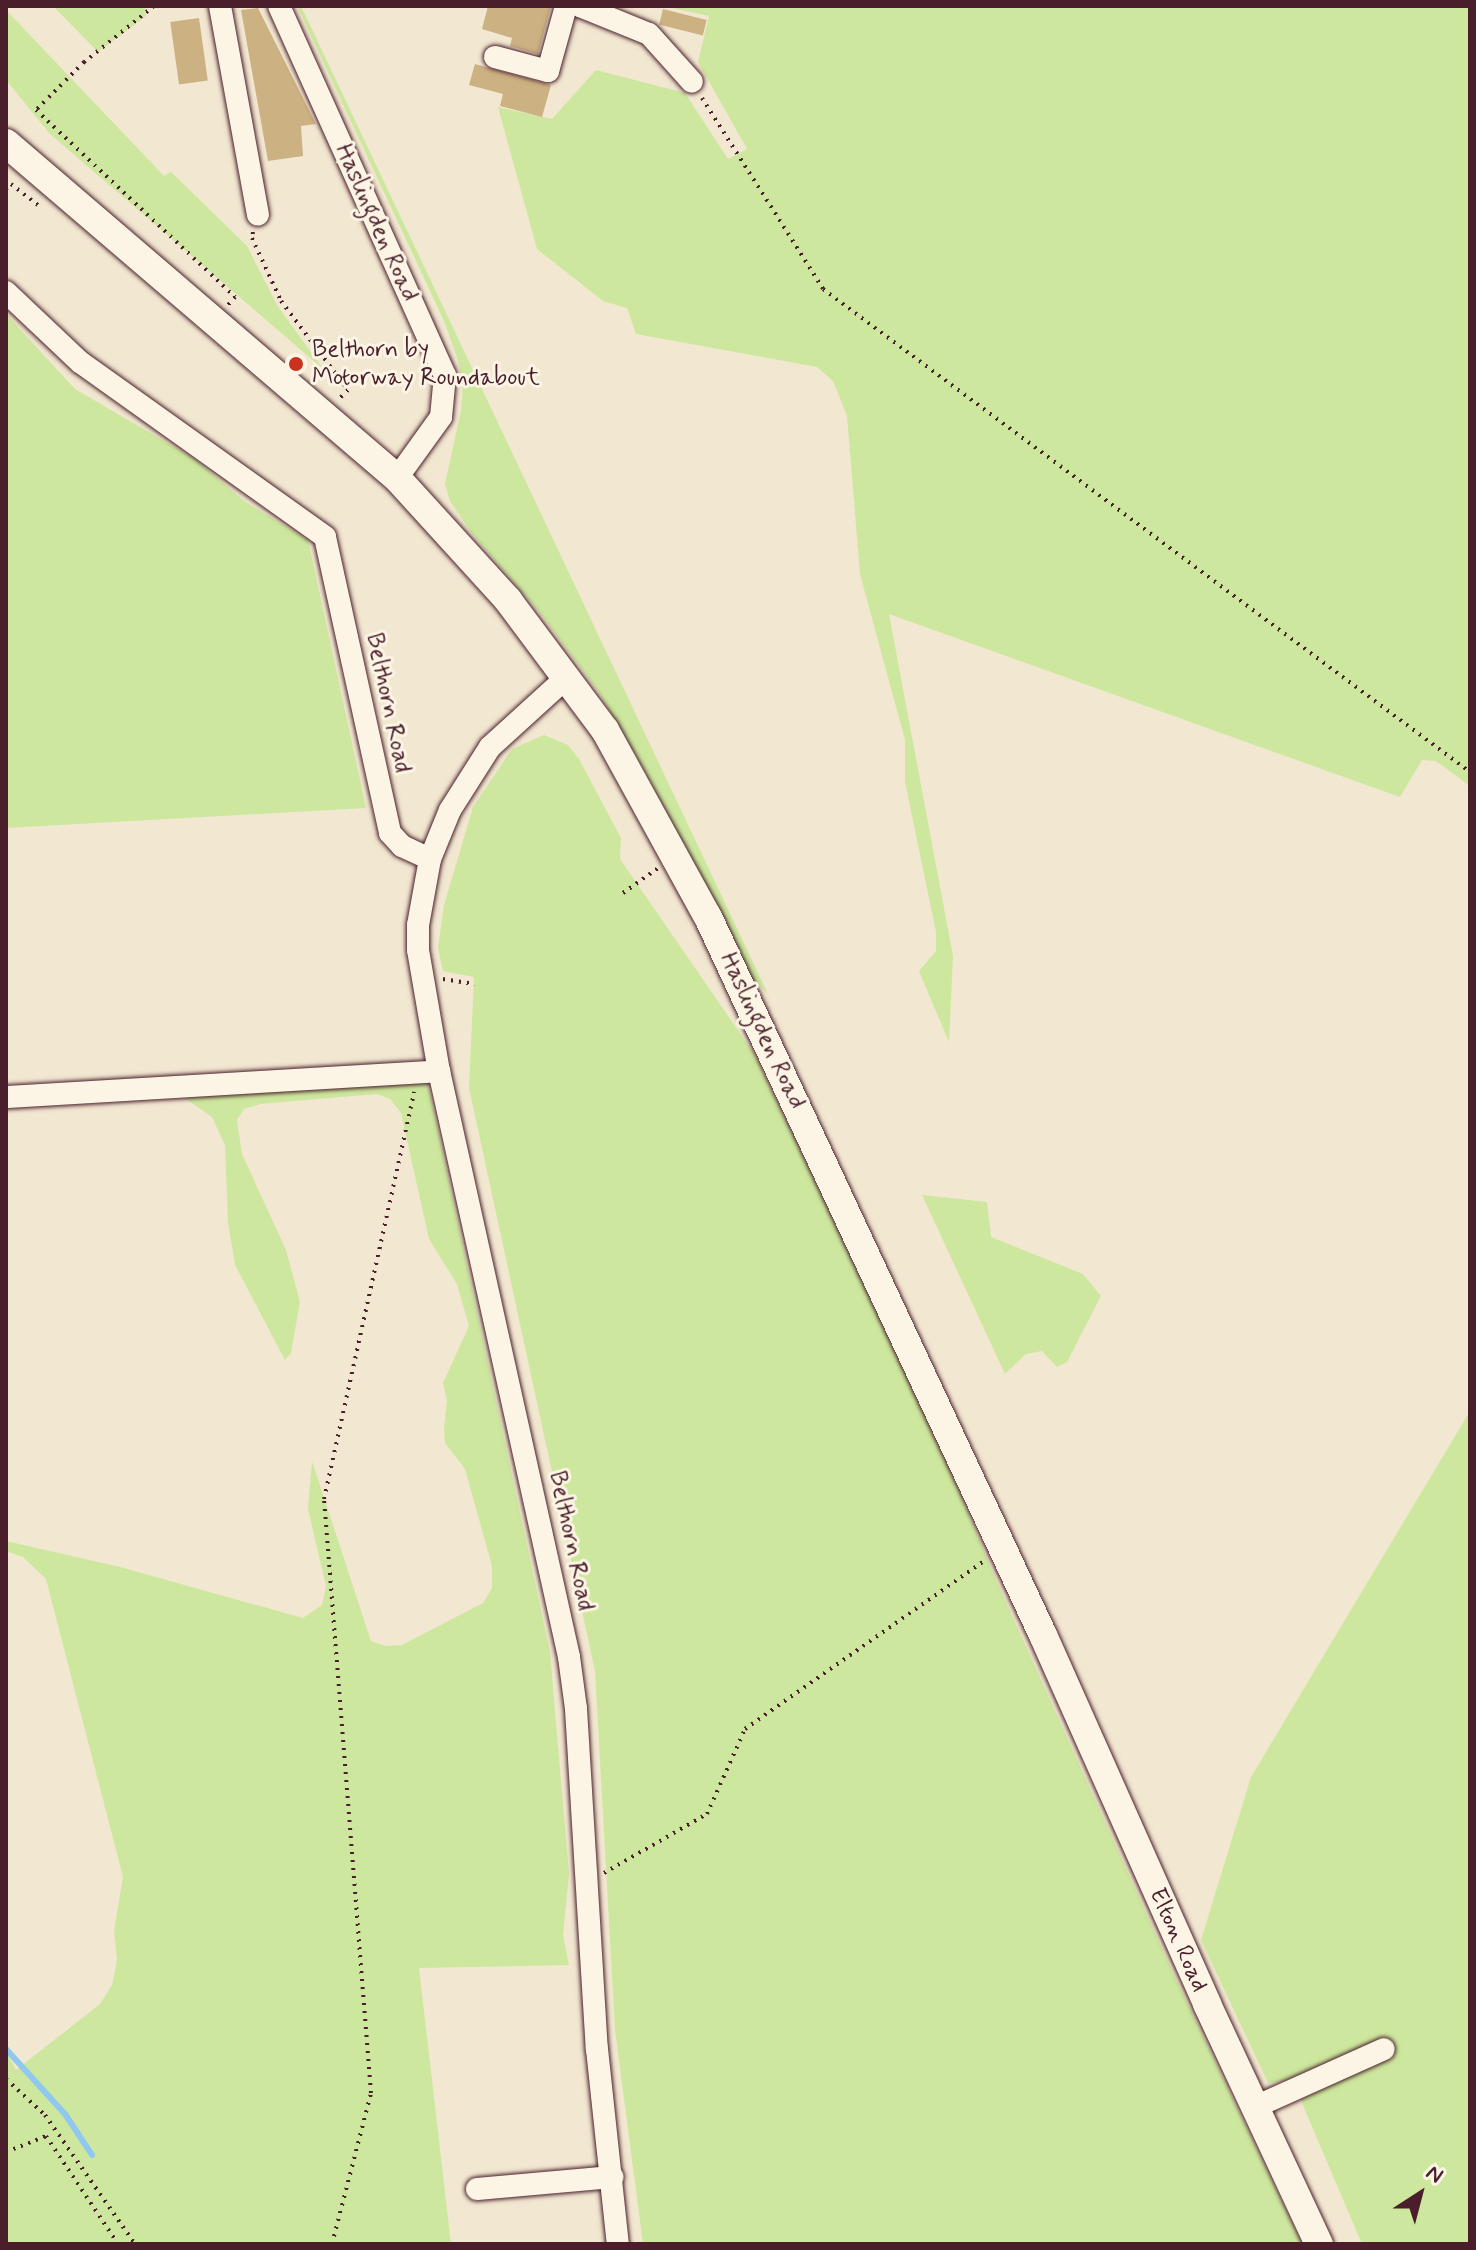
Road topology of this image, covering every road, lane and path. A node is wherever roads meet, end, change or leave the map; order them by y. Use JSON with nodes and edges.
{"nodes":[{"id":1,"x":154,"y":6,"type":"edge"},
{"id":2,"x":220,"y":6,"type":"edge"},
{"id":3,"x":279,"y":6,"type":"edge"},
{"id":4,"x":566,"y":6,"type":"edge"},
{"id":5,"x":580,"y":6,"type":"edge"},
{"id":6,"x":495,"y":57,"type":"dead end"},
{"id":7,"x":692,"y":82,"type":"joint"},
{"id":8,"x":6,"y":143,"type":"edge"},
{"id":9,"x":11,"y":184,"type":"dead end"},
{"id":10,"x":6,"y":189,"type":"edge"},
{"id":11,"x":258,"y":215,"type":"joint"},
{"id":12,"x":6,"y":292,"type":"edge"},
{"id":13,"x":215,"y":320,"type":"junction"},
{"id":14,"x":325,"y":414,"type":"junction"},
{"id":15,"x":397,"y":478,"type":"junction"},
{"id":16,"x":567,"y":677,"type":"junction"},
{"id":17,"x":1470,"y":772,"type":"edge"},
{"id":18,"x":676,"y":855,"type":"junction"},
{"id":19,"x":430,"y":859,"type":"junction"},
{"id":20,"x":623,"y":893,"type":"dead end"},
{"id":21,"x":421,"y":977,"type":"junction"},
{"id":22,"x":475,"y":984,"type":"dead end"},
{"id":23,"x":428,"y":1072,"type":"junction"},
{"id":24,"x":6,"y":1097,"type":"edge"},
{"id":25,"x":1003,"y":1548,"type":"junction"},
{"id":26,"x":1043,"y":1635,"type":"joint"},
{"id":27,"x":585,"y":1885,"type":"junction"},
{"id":28,"x":1384,"y":2049,"type":"dead end"},
{"id":29,"x":6,"y":2079,"type":"edge"},
{"id":30,"x":1255,"y":2107,"type":"junction"},
{"id":31,"x":6,"y":2152,"type":"edge"},
{"id":32,"x":612,"y":2177,"type":"junction"},
{"id":33,"x":477,"y":2189,"type":"dead end"},
{"id":34,"x":118,"y":2244,"type":"edge"},
{"id":35,"x":135,"y":2244,"type":"edge"},
{"id":36,"x":332,"y":2244,"type":"edge"},
{"id":37,"x":618,"y":2244,"type":"edge"},
{"id":38,"x":1319,"y":2244,"type":"edge"}],
"edges":[{"from":1,"to":13,"type":"path"},
{"from":2,"to":11,"type":"street"},
{"from":3,"to":15,"type":"street","name":"Haslingden Road"},
{"from":4,"to":6,"type":"street"},
{"from":5,"to":7,"type":"street"},
{"from":7,"to":17,"type":"path"},
{"from":8,"to":13,"type":"main road","name":"Haslingden Road"},
{"from":9,"to":10,"type":"path"},
{"from":11,"to":14,"type":"path"},
{"from":12,"to":19,"type":"street","name":"Belthorn Road"},
{"from":13,"to":14,"type":"main road","name":"Haslingden Road"},
{"from":14,"to":15,"type":"main road","name":"Haslingden Road"},
{"from":15,"to":16,"type":"main road","name":"Haslingden Road"},
{"from":16,"to":18,"type":"main road","name":"Haslingden Road"},
{"from":16,"to":19,"type":"street","name":"Belthorn Road"},
{"from":18,"to":20,"type":"path"},
{"from":18,"to":25,"type":"main road","name":"Haslingden Road"},
{"from":19,"to":21,"type":"street","name":"Belthorn Road"},
{"from":21,"to":22,"type":"path"},
{"from":21,"to":23,"type":"street","name":"Belthorn Road"},
{"from":23,"to":24,"type":"street"},
{"from":23,"to":27,"type":"street","name":"Belthorn Road"},
{"from":23,"to":36,"type":"path"},
{"from":25,"to":26,"type":"main road","name":"Haslingden Road"},
{"from":25,"to":27,"type":"path"},
{"from":26,"to":30,"type":"main road","name":"Elton Road"},
{"from":27,"to":32,"type":"street","name":"Belthorn Road"},
{"from":28,"to":30,"type":"street"},
{"from":29,"to":35,"type":"path"},
{"from":30,"to":38,"type":"main road","name":"Elton Road"},
{"from":31,"to":34,"type":"path"},
{"from":32,"to":33,"type":"street"},
{"from":32,"to":37,"type":"street","name":"Belthorn Road"}]}
